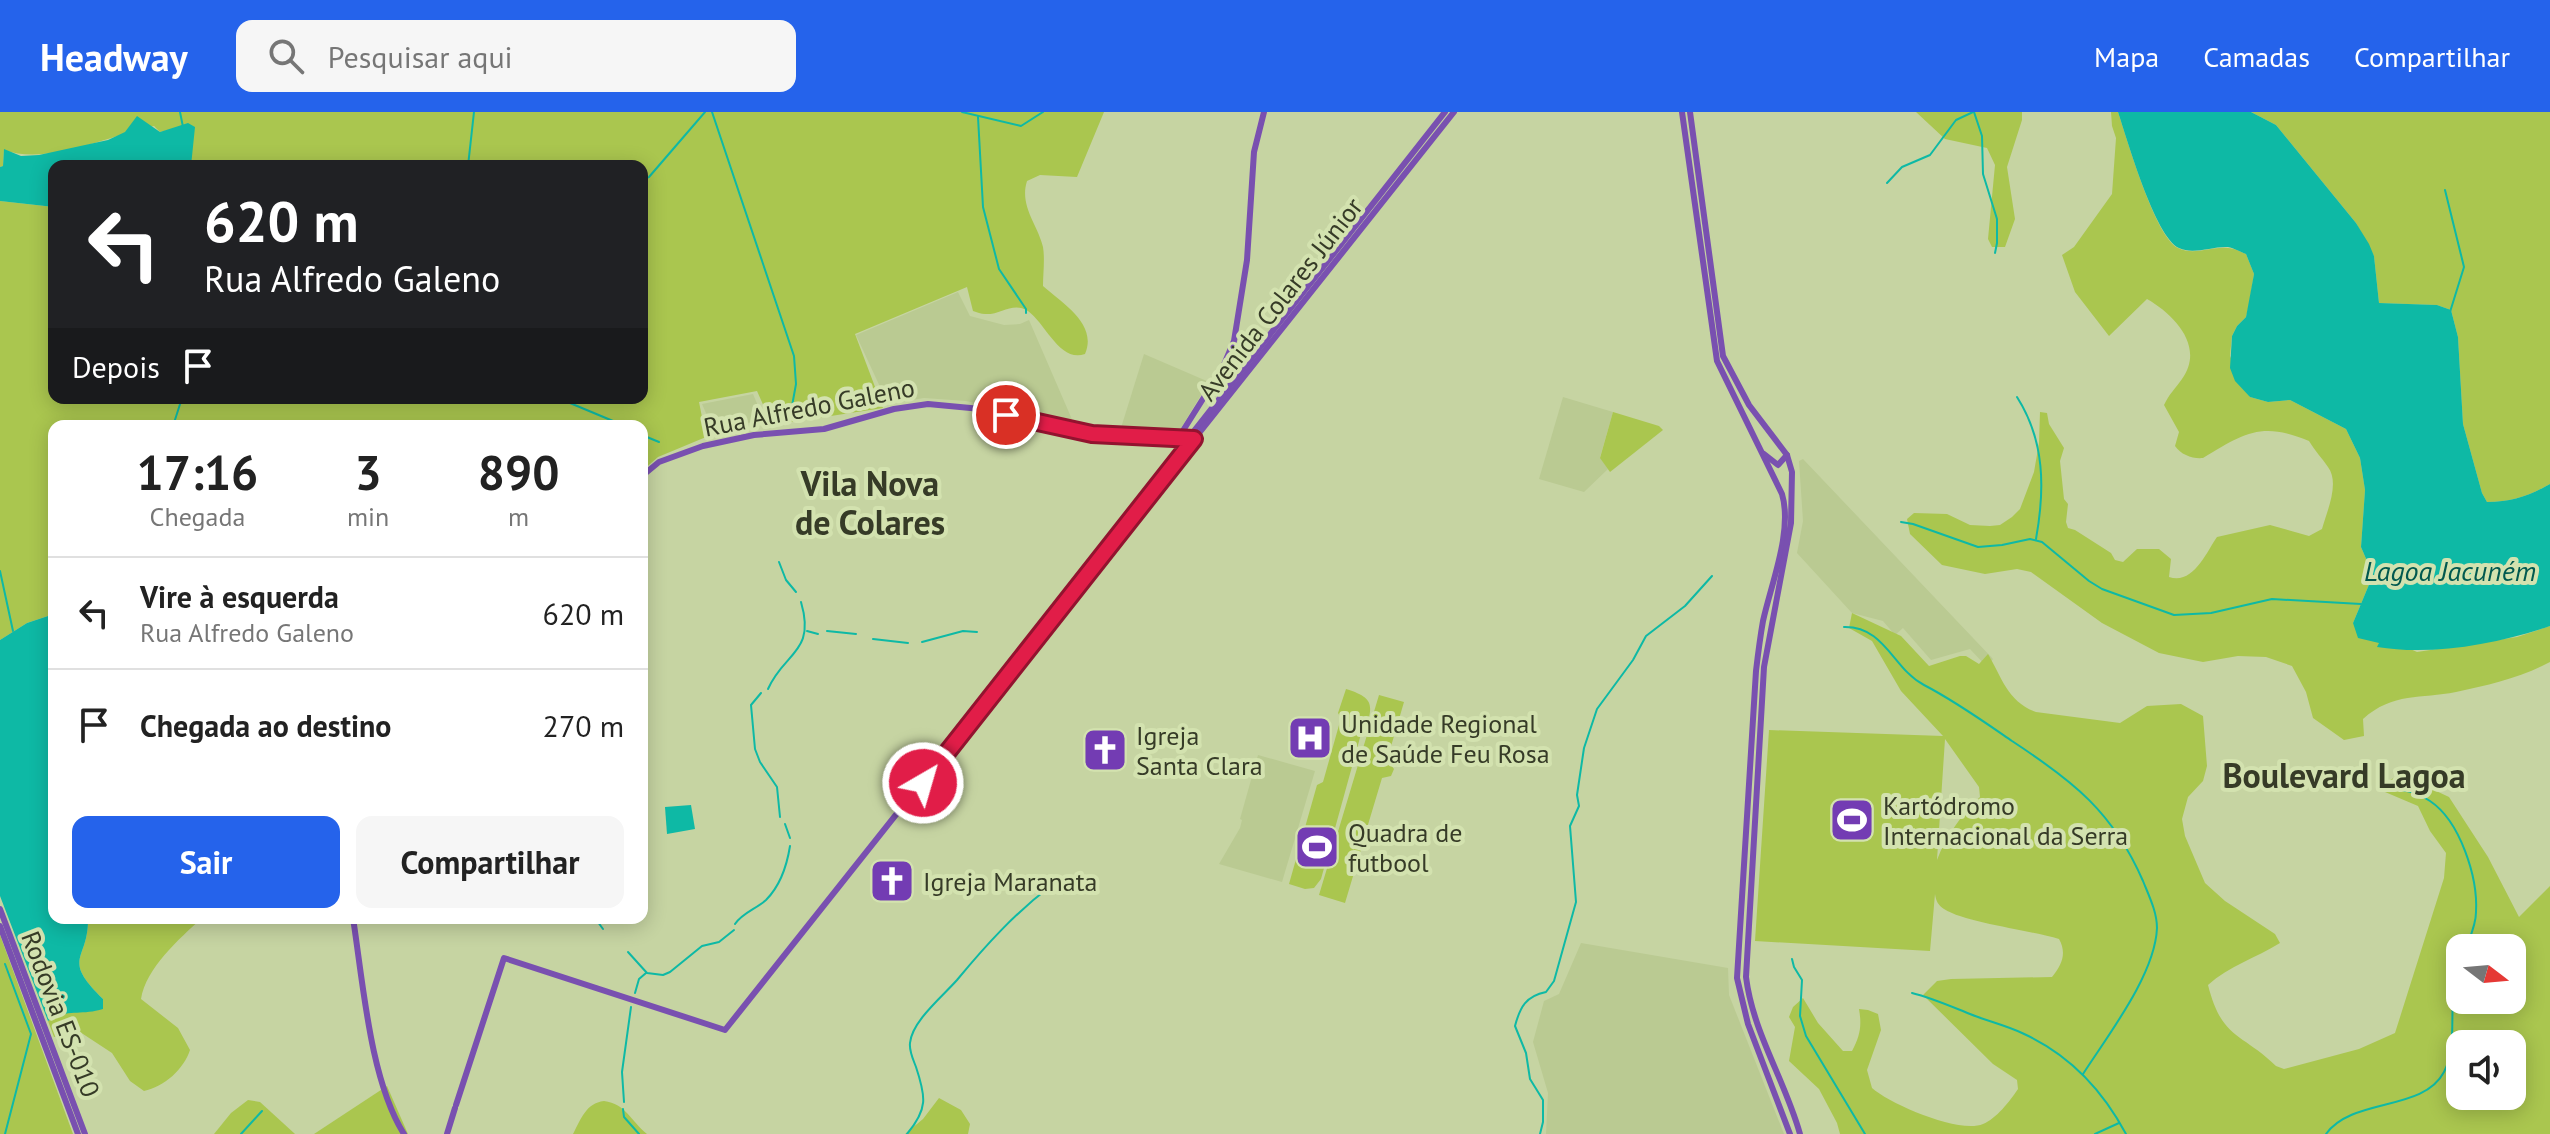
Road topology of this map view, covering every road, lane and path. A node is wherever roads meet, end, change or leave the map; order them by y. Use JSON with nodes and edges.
{"nodes":[{"id":1,"x":1264,"y":112,"type":"edge"},
{"id":2,"x":1445,"y":112,"type":"edge"},
{"id":3,"x":1454,"y":112,"type":"edge"},
{"id":4,"x":1682,"y":112,"type":"edge"},
{"id":5,"x":1690,"y":112,"type":"edge"},
{"id":6,"x":1763,"y":420,"type":"junction"},
{"id":7,"x":1745,"y":424,"type":"junction"},
{"id":8,"x":1179,"y":437,"type":"junction"},
{"id":9,"x":1191,"y":439,"type":"junction"},
{"id":10,"x":1759,"y":449,"type":"junction"},
{"id":11,"x":1787,"y":455,"type":"junction"},
{"id":12,"x":648,"y":471,"type":"edge"},
{"id":13,"x":0,"y":909,"type":"edge"},
{"id":14,"x":354,"y":924,"type":"edge"},
{"id":15,"x":0,"y":926,"type":"edge"},
{"id":16,"x":78,"y":1134,"type":"edge"},
{"id":17,"x":85,"y":1134,"type":"edge"},
{"id":18,"x":404,"y":1134,"type":"edge"},
{"id":19,"x":447,"y":1134,"type":"edge"},
{"id":20,"x":1790,"y":1134,"type":"edge"},
{"id":21,"x":1800,"y":1134,"type":"edge"}],
"edges":[{"from":1,"to":8,"type":"street"},
{"from":2,"to":9,"type":"street","name":"Avenida Colares Júnior"},
{"from":3,"to":9,"type":"street","name":"Avenida Colares Júnior"},
{"from":4,"to":7,"type":"street"},
{"from":5,"to":6,"type":"street"},
{"from":6,"to":7,"type":"street"},
{"from":6,"to":11,"type":"street"},
{"from":7,"to":10,"type":"street"},
{"from":8,"to":9,"type":"street","name":"Rua Alfredo Galeno"},
{"from":8,"to":12,"type":"street","name":"Rua Alfredo Galeno"},
{"from":9,"to":19,"type":"street","name":"Avenida Colares Júnior"},
{"from":10,"to":11,"type":"street"},
{"from":10,"to":20,"type":"street"},
{"from":11,"to":21,"type":"street"},
{"from":13,"to":17,"type":"street","name":"Rodovia ES-010"},
{"from":14,"to":18,"type":"street"},
{"from":15,"to":16,"type":"street","name":"Rodovia ES-010"}]}
